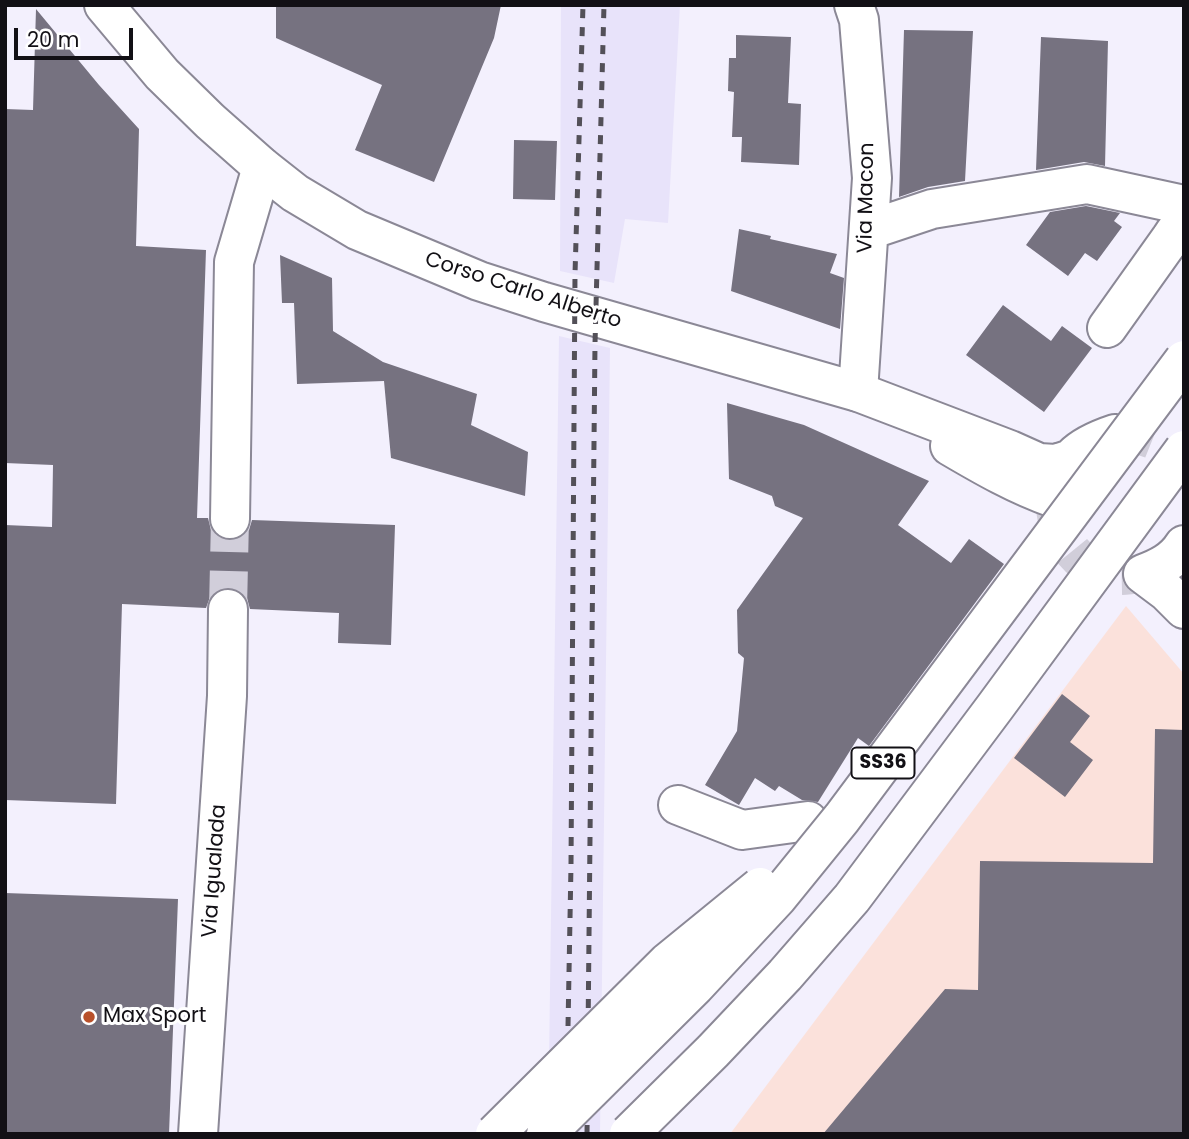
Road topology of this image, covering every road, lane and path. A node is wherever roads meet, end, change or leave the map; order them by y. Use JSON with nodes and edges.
{"nodes":[{"id":1,"x":104,"y":5,"type":"edge"},
{"id":2,"x":853,"y":5,"type":"edge"},
{"id":3,"x":262,"y":167,"type":"junction"},
{"id":4,"x":1184,"y":205,"type":"edge"},
{"id":5,"x":1184,"y":229,"type":"edge"},
{"id":6,"x":869,"y":230,"type":"junction"},
{"id":7,"x":1170,"y":260,"type":"edge"},
{"id":8,"x":1107,"y":328,"type":"dead end"},
{"id":9,"x":1184,"y":360,"type":"edge"},
{"id":10,"x":858,"y":392,"type":"junction"},
{"id":11,"x":1115,"y":435,"type":"tunnel mouth"},
{"id":12,"x":1184,"y":450,"type":"edge"},
{"id":13,"x":1071,"y":459,"type":"junction"},
{"id":14,"x":230,"y":519,"type":"tunnel mouth"},
{"id":15,"x":1184,"y":545,"type":"edge"},
{"id":16,"x":228,"y":609,"type":"tunnel mouth"},
{"id":17,"x":1184,"y":609,"type":"edge"},
{"id":18,"x":678,"y":805,"type":"dead end"},
{"id":19,"x":825,"y":819,"type":"junction"},
{"id":20,"x":198,"y":1134,"type":"edge"},
{"id":21,"x":495,"y":1134,"type":"edge"},
{"id":22,"x":546,"y":1134,"type":"edge"},
{"id":23,"x":629,"y":1134,"type":"edge"}],
"edges":[{"from":1,"to":3,"type":"main road","name":"Corso Carlo Alberto"},
{"from":2,"to":6,"type":"main road","name":"Via Macon"},
{"from":3,"to":10,"type":"main road","name":"Corso Carlo Alberto"},
{"from":3,"to":14,"type":"main road"},
{"from":4,"to":6,"type":"main road"},
{"from":5,"to":7,"type":"main road"},
{"from":6,"to":10,"type":"main road","name":"Via Macon"},
{"from":7,"to":8,"type":"main road"},
{"from":9,"to":19,"type":"main road","number":"SS36","bridge":true},
{"from":10,"to":13,"type":"main road","name":"Corso Carlo Alberto"},
{"from":10,"to":13,"type":"main road","name":"Corso Carlo Alberto"},
{"from":11,"to":13,"type":"main road"},
{"from":12,"to":23,"type":"main road","number":"SS36","bridge":true},
{"from":15,"to":17,"type":"main road"},
{"from":16,"to":20,"type":"main road","name":"Via Igualada"},
{"from":18,"to":19,"type":"main road"},
{"from":19,"to":21,"type":"main road","bridge":true},
{"from":19,"to":22,"type":"main road","number":"SS36","bridge":true}]}
